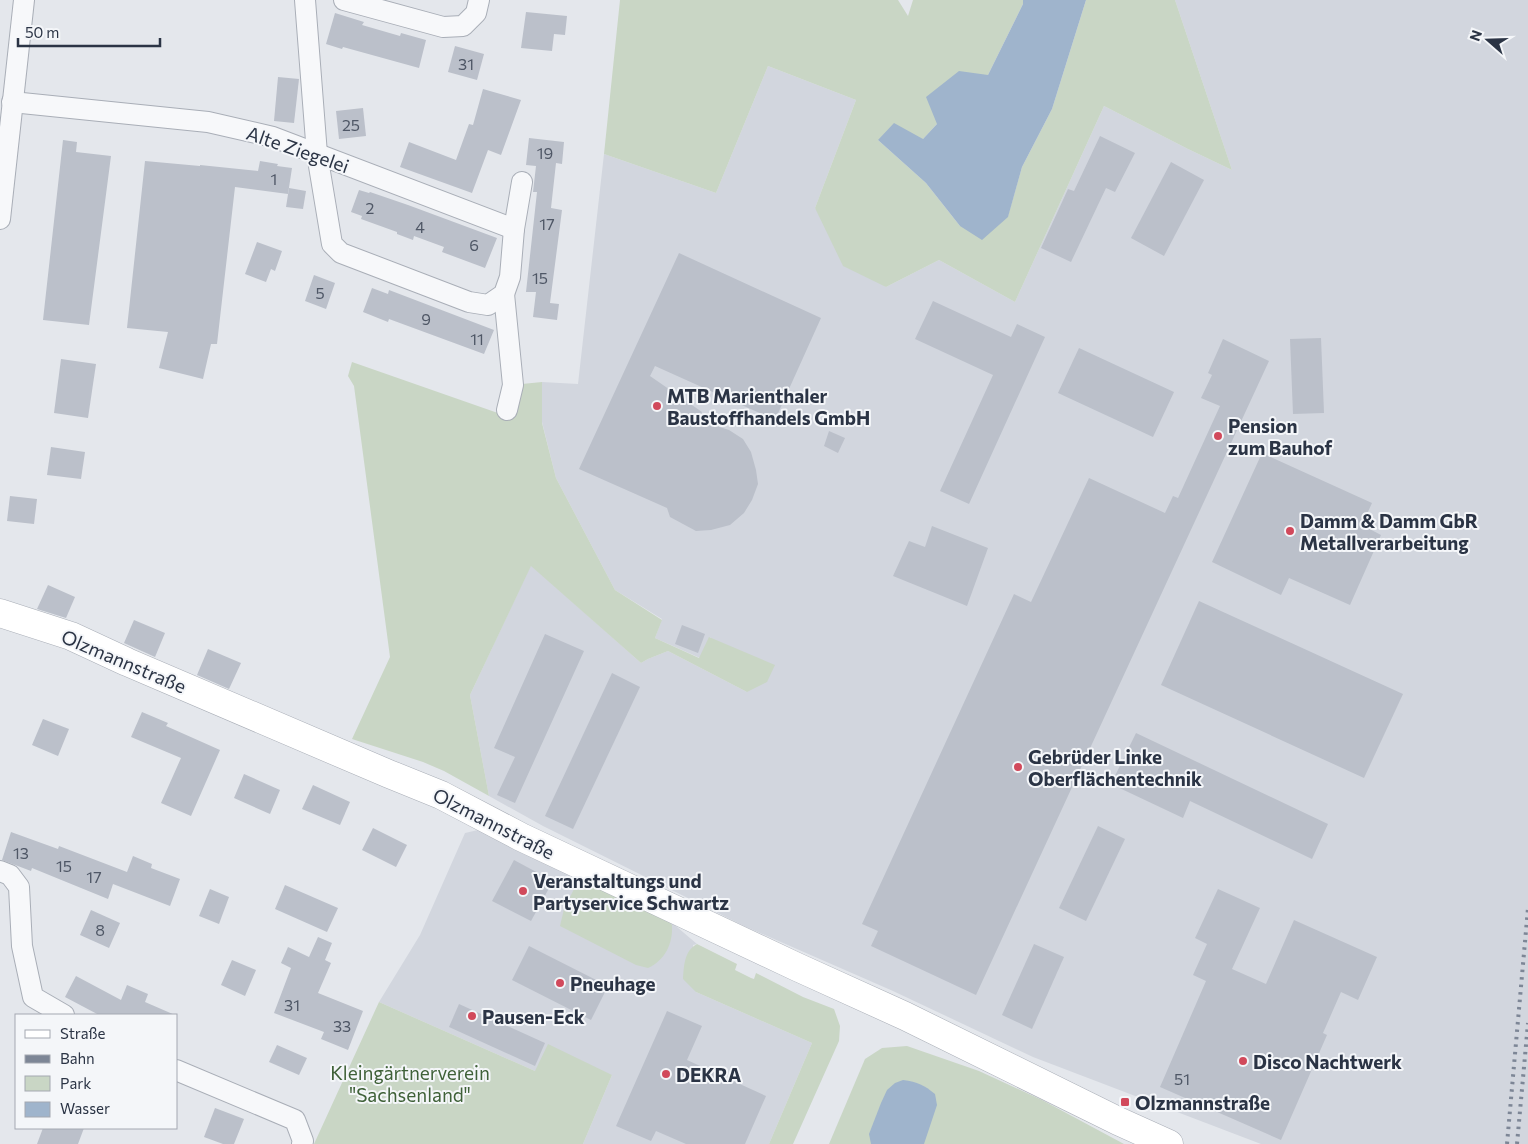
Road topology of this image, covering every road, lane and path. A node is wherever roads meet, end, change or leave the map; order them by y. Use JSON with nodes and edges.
{"nodes":[{"id":1,"x":24,"y":0,"type":"edge"},
{"id":2,"x":305,"y":0,"type":"edge"},
{"id":3,"x":344,"y":0,"type":"edge"},
{"id":4,"x":479,"y":0,"type":"edge"},
{"id":5,"x":12,"y":102,"type":"junction"},
{"id":6,"x":317,"y":154,"type":"junction"},
{"id":7,"x":522,"y":182,"type":"dead end"},
{"id":8,"x":0,"y":219,"type":"edge"},
{"id":9,"x":514,"y":229,"type":"junction"},
{"id":10,"x":504,"y":294,"type":"junction"},
{"id":11,"x":506,"y":410,"type":"dead end"},
{"id":12,"x":0,"y":613,"type":"edge"},
{"id":13,"x":0,"y":871,"type":"edge"},
{"id":14,"x":62,"y":1014,"type":"edge"},
{"id":15,"x":178,"y":1071,"type":"edge"},
{"id":16,"x":303,"y":1142,"type":"edge"},
{"id":17,"x":1169,"y":1144,"type":"edge"}],
"edges":[{"from":1,"to":5,"type":"street"},
{"from":2,"to":6,"type":"street"},
{"from":3,"to":4,"type":"street"},
{"from":5,"to":6,"type":"street","name":"Alte Ziegelei"},
{"from":5,"to":8,"type":"street"},
{"from":6,"to":9,"type":"street","name":"Alte Ziegelei"},
{"from":6,"to":10,"type":"street"},
{"from":7,"to":9,"type":"street"},
{"from":9,"to":10,"type":"street"},
{"from":10,"to":11,"type":"street"},
{"from":12,"to":17,"type":"main road","name":"Olzmannstraße"},
{"from":13,"to":14,"type":"street"},
{"from":15,"to":16,"type":"street"}]}
